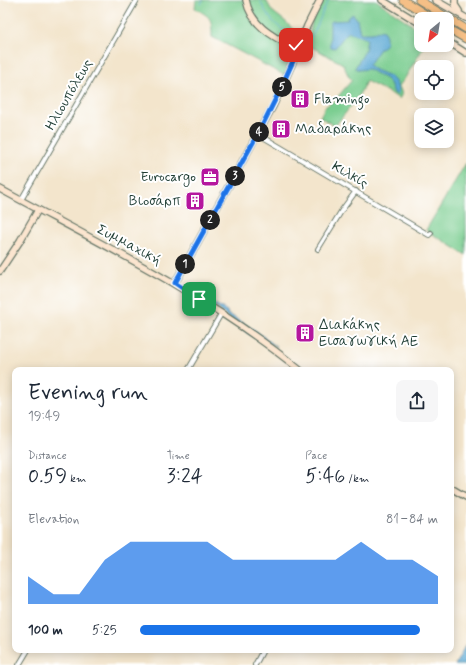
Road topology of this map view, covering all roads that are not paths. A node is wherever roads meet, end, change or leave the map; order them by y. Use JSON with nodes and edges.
{"nodes":[{"id":1,"x":137,"y":0,"type":"edge"},
{"id":2,"x":246,"y":0,"type":"edge"},
{"id":3,"x":320,"y":0,"type":"edge"},
{"id":4,"x":382,"y":0,"type":"edge"},
{"id":5,"x":403,"y":0,"type":"edge"},
{"id":6,"x":419,"y":0,"type":"edge"},
{"id":7,"x":435,"y":0,"type":"edge"},
{"id":8,"x":448,"y":2,"type":"edge"},
{"id":9,"x":422,"y":12,"type":"edge"},
{"id":10,"x":466,"y":17,"type":"edge"},
{"id":11,"x":414,"y":20,"type":"edge"},
{"id":12,"x":466,"y":29,"type":"edge"},
{"id":13,"x":305,"y":32,"type":"junction"},
{"id":14,"x":454,"y":32,"type":"edge"},
{"id":15,"x":277,"y":38,"type":"junction"},
{"id":16,"x":466,"y":39,"type":"edge"},
{"id":17,"x":287,"y":40,"type":"junction"},
{"id":18,"x":454,"y":45,"type":"edge"},
{"id":19,"x":298,"y":50,"type":"junction"},
{"id":20,"x":466,"y":53,"type":"edge"},
{"id":21,"x":258,"y":134,"type":"junction"},
{"id":22,"x":0,"y":189,"type":"edge"},
{"id":23,"x":356,"y":191,"type":"junction"},
{"id":24,"x":21,"y":200,"type":"junction"},
{"id":25,"x":38,"y":210,"type":"junction"},
{"id":26,"x":431,"y":233,"type":"dead end"},
{"id":27,"x":318,"y":249,"type":"dead end"},
{"id":28,"x":0,"y":271,"type":"edge"},
{"id":29,"x":175,"y":283,"type":"junction"},
{"id":30,"x":221,"y":314,"type":"junction"},
{"id":31,"x":190,"y":367,"type":"edge"},
{"id":32,"x":296,"y":367,"type":"edge"},
{"id":33,"x":454,"y":490,"type":"edge"},
{"id":34,"x":466,"y":497,"type":"edge"},
{"id":35,"x":26,"y":653,"type":"edge"},
{"id":36,"x":261,"y":653,"type":"edge"},
{"id":37,"x":19,"y":665,"type":"edge"},
{"id":38,"x":254,"y":665,"type":"edge"}],
"edges":[{"from":1,"to":24,"type":"street","name":"Ηλιουπόλεως"},
{"from":2,"to":15,"type":"main road"},
{"from":3,"to":13,"type":"main road"},
{"from":4,"to":11,"type":"main road"},
{"from":5,"to":9,"type":"highway"},
{"from":6,"to":12,"type":"highway"},
{"from":7,"to":8,"type":"main road"},
{"from":8,"to":10,"type":"main road"},
{"from":8,"to":10,"type":"main road"},
{"from":13,"to":17,"type":"main road"},
{"from":13,"to":19,"type":"main road"},
{"from":14,"to":16,"type":"highway"},
{"from":15,"to":17,"type":"main road"},
{"from":15,"to":19,"type":"main road"},
{"from":17,"to":19,"type":"main road"},
{"from":18,"to":20,"type":"main road"},
{"from":19,"to":21,"type":"main road"},
{"from":21,"to":23,"type":"street","name":"Κιλκίς"},
{"from":21,"to":29,"type":"main road"},
{"from":22,"to":24,"type":"main road","name":"Συμμαχική"},
{"from":23,"to":26,"type":"street","name":"Κιλκίς"},
{"from":23,"to":27,"type":"street"},
{"from":24,"to":25,"type":"main road","name":"Συμμαχική"},
{"from":25,"to":28,"type":"main road"},
{"from":25,"to":29,"type":"main road","name":"Συμμαχική"},
{"from":29,"to":30,"type":"main road","name":"Συμμαχική"},
{"from":30,"to":31,"type":"street"},
{"from":30,"to":32,"type":"main road","name":"Συμμαχική"},
{"from":33,"to":34,"type":"main road"},
{"from":35,"to":37,"type":"street"},
{"from":36,"to":38,"type":"street"}]}
